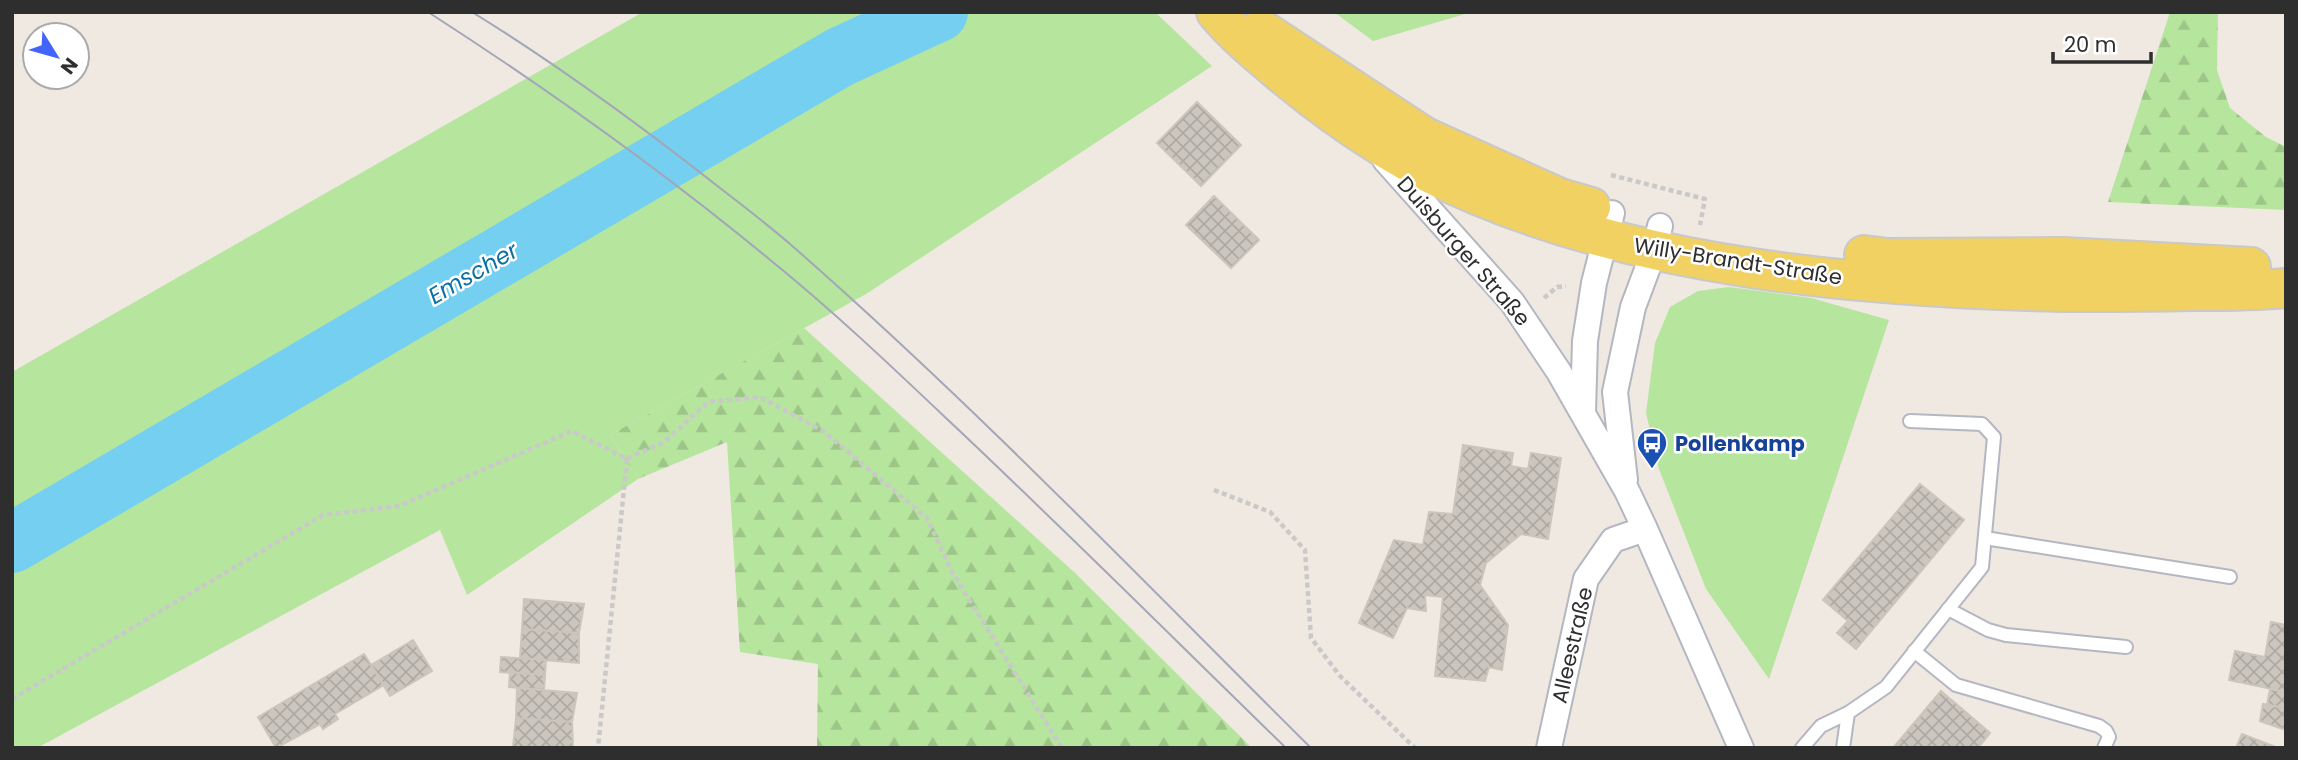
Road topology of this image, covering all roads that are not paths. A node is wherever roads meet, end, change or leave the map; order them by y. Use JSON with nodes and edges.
{"nodes":[{"id":1,"x":1216,"y":12,"type":"edge"},
{"id":2,"x":1236,"y":12,"type":"edge"},
{"id":3,"x":1358,"y":132,"type":"junction"},
{"id":4,"x":1609,"y":225,"type":"junction"},
{"id":5,"x":1657,"y":238,"type":"junction"},
{"id":6,"x":2286,"y":270,"type":"edge"},
{"id":7,"x":2286,"y":288,"type":"edge"},
{"id":8,"x":1583,"y":413,"type":"junction"},
{"id":9,"x":1910,"y":421,"type":"dead end"},
{"id":10,"x":1627,"y":491,"type":"junction"},
{"id":11,"x":1645,"y":528,"type":"junction"},
{"id":12,"x":1984,"y":538,"type":"junction"},
{"id":13,"x":2230,"y":577,"type":"dead end"},
{"id":14,"x":1948,"y":609,"type":"junction"},
{"id":15,"x":2126,"y":647,"type":"dead end"},
{"id":16,"x":1914,"y":651,"type":"junction"},
{"id":17,"x":1848,"y":713,"type":"junction"},
{"id":18,"x":1549,"y":748,"type":"edge"},
{"id":19,"x":1741,"y":748,"type":"edge"},
{"id":20,"x":1802,"y":748,"type":"edge"},
{"id":21,"x":1843,"y":748,"type":"edge"},
{"id":22,"x":2104,"y":748,"type":"edge"}],
"edges":[{"from":1,"to":3,"type":"main road","name":"Willy-Brandt-Straße"},
{"from":2,"to":4,"type":"main road","name":"Willy-Brandt-Straße"},
{"from":3,"to":4,"type":"main road","name":"Willy-Brandt-Straße"},
{"from":3,"to":8,"type":"street","name":"Duisburger Straße"},
{"from":4,"to":5,"type":"main road","name":"Willy-Brandt-Straße"},
{"from":4,"to":8,"type":"street"},
{"from":5,"to":6,"type":"main road","name":"Willy-Brandt-Straße"},
{"from":5,"to":7,"type":"main road","name":"Willy-Brandt-Straße"},
{"from":5,"to":10,"type":"street","name":"Duisburger Straße"},
{"from":8,"to":10,"type":"street","name":"Duisburger Straße"},
{"from":9,"to":12,"type":"lane"},
{"from":10,"to":11,"type":"street","name":"Duisburger Straße"},
{"from":11,"to":18,"type":"street","name":"Alleestraße"},
{"from":11,"to":19,"type":"street","name":"Duisburger Straße"},
{"from":12,"to":13,"type":"lane"},
{"from":12,"to":14,"type":"lane"},
{"from":14,"to":15,"type":"lane"},
{"from":14,"to":16,"type":"lane"},
{"from":16,"to":17,"type":"lane"},
{"from":16,"to":22,"type":"lane"},
{"from":17,"to":20,"type":"lane"},
{"from":17,"to":21,"type":"lane"}]}
